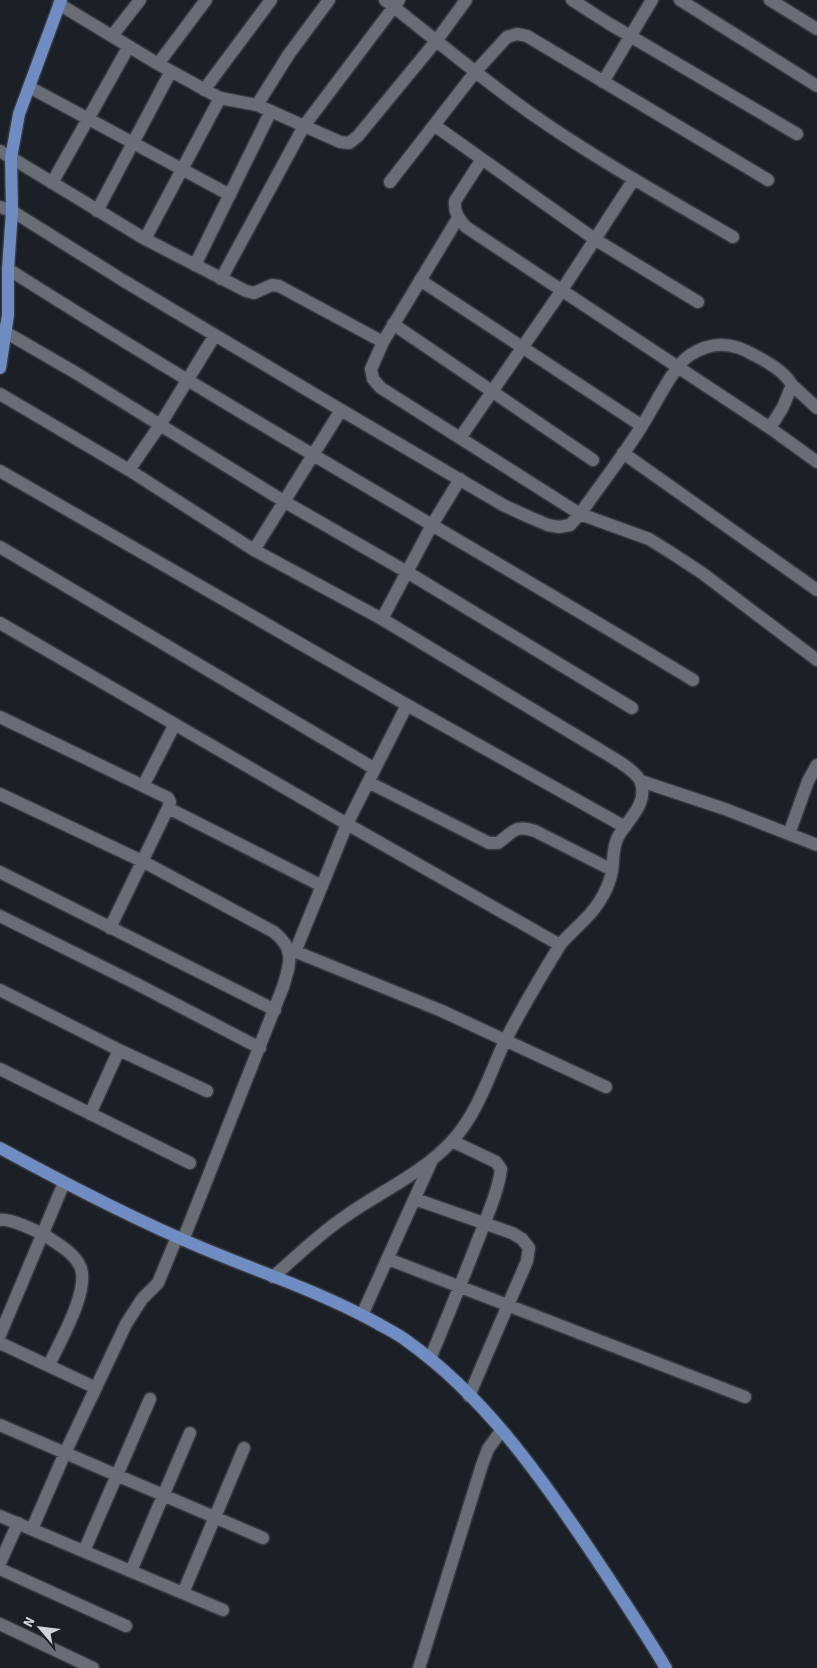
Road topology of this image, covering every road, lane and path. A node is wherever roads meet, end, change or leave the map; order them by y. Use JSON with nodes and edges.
{"nodes":[{"id":1,"x":140,"y":0,"type":"edge"},
{"id":2,"x":206,"y":0,"type":"edge"},
{"id":3,"x":270,"y":0,"type":"edge"},
{"id":4,"x":330,"y":0,"type":"edge"},
{"id":5,"x":466,"y":0,"type":"edge"},
{"id":6,"x":572,"y":0,"type":"edge"},
{"id":7,"x":652,"y":0,"type":"edge"},
{"id":8,"x":680,"y":0,"type":"edge"},
{"id":9,"x":770,"y":0,"type":"edge"},
{"id":10,"x":60,"y":2,"type":"edge"},
{"id":11,"x":393,"y":2,"type":"edge"},
{"id":12,"x":817,"y":29,"type":"edge"},
{"id":13,"x":112,"y":36,"type":"junction"},
{"id":14,"x":630,"y":36,"type":"junction"},
{"id":15,"x":436,"y":40,"type":"junction"},
{"id":16,"x":129,"y":46,"type":"junction"},
{"id":17,"x":158,"y":64,"type":"junction"},
{"id":18,"x":171,"y":71,"type":"junction"},
{"id":19,"x":476,"y":71,"type":"junction"},
{"id":20,"x":603,"y":82,"type":"junction"},
{"id":21,"x":817,"y":86,"type":"edge"},
{"id":22,"x":29,"y":87,"type":"junction"},
{"id":23,"x":204,"y":90,"type":"junction"},
{"id":24,"x":220,"y":98,"type":"junction"},
{"id":25,"x":257,"y":105,"type":"junction"},
{"id":26,"x":271,"y":111,"type":"junction"},
{"id":27,"x":88,"y":118,"type":"junction"},
{"id":28,"x":434,"y":125,"type":"junction"},
{"id":29,"x":304,"y":126,"type":"junction"},
{"id":30,"x":798,"y":134,"type":"dead end"},
{"id":31,"x":134,"y":143,"type":"junction"},
{"id":32,"x":0,"y":151,"type":"edge"},
{"id":33,"x":12,"y":158,"type":"junction"},
{"id":34,"x":482,"y":159,"type":"junction"},
{"id":35,"x":182,"y":169,"type":"junction"},
{"id":36,"x":634,"y":179,"type":"junction"},
{"id":37,"x":768,"y":180,"type":"dead end"},
{"id":38,"x":390,"y":182,"type":"dead end"},
{"id":39,"x":52,"y":183,"type":"junction"},
{"id":40,"x":230,"y":195,"type":"junction"},
{"id":41,"x":6,"y":209,"type":"edge"},
{"id":42,"x":97,"y":211,"type":"junction"},
{"id":43,"x":458,"y":218,"type":"junction"},
{"id":44,"x":733,"y":237,"type":"dead end"},
{"id":45,"x":145,"y":239,"type":"junction"},
{"id":46,"x":596,"y":240,"type":"junction"},
{"id":47,"x":195,"y":265,"type":"junction"},
{"id":48,"x":5,"y":277,"type":"edge"},
{"id":49,"x":221,"y":279,"type":"junction"},
{"id":50,"x":420,"y":280,"type":"junction"},
{"id":51,"x":562,"y":290,"type":"junction"},
{"id":52,"x":698,"y":302,"type":"dead end"},
{"id":53,"x":394,"y":324,"type":"junction"},
{"id":54,"x":3,"y":330,"type":"edge"},
{"id":55,"x":215,"y":335,"type":"junction"},
{"id":56,"x":383,"y":342,"type":"junction"},
{"id":57,"x":522,"y":347,"type":"junction"},
{"id":58,"x":678,"y":367,"type":"junction"},
{"id":59,"x":0,"y":368,"type":"edge"},
{"id":60,"x":189,"y":380,"type":"junction"},
{"id":61,"x":792,"y":385,"type":"junction"},
{"id":62,"x":492,"y":390,"type":"junction"},
{"id":63,"x":0,"y":394,"type":"edge"},
{"id":64,"x":817,"y":408,"type":"edge"},
{"id":65,"x":341,"y":410,"type":"junction"},
{"id":66,"x":160,"y":425,"type":"junction"},
{"id":67,"x":642,"y":426,"type":"junction"},
{"id":68,"x":770,"y":428,"type":"junction"},
{"id":69,"x":460,"y":438,"type":"junction"},
{"id":70,"x":623,"y":453,"type":"junction"},
{"id":71,"x":313,"y":455,"type":"junction"},
{"id":72,"x":593,"y":460,"type":"dead end"},
{"id":73,"x":817,"y":462,"type":"edge"},
{"id":74,"x":129,"y":470,"type":"junction"},
{"id":75,"x":0,"y":471,"type":"edge"},
{"id":76,"x":460,"y":479,"type":"junction"},
{"id":77,"x":285,"y":502,"type":"junction"},
{"id":78,"x":580,"y":514,"type":"junction"},
{"id":79,"x":432,"y":525,"type":"junction"},
{"id":80,"x":0,"y":547,"type":"edge"},
{"id":81,"x":254,"y":550,"type":"junction"},
{"id":82,"x":407,"y":572,"type":"junction"},
{"id":83,"x":817,"y":590,"type":"edge"},
{"id":84,"x":382,"y":619,"type":"junction"},
{"id":85,"x":0,"y":623,"type":"edge"},
{"id":86,"x":817,"y":660,"type":"edge"},
{"id":87,"x":693,"y":680,"type":"dead end"},
{"id":88,"x":407,"y":705,"type":"junction"},
{"id":89,"x":632,"y":708,"type":"dead end"},
{"id":90,"x":0,"y":718,"type":"edge"},
{"id":91,"x":175,"y":724,"type":"junction"},
{"id":92,"x":817,"y":765,"type":"edge"},
{"id":93,"x":375,"y":769,"type":"junction"},
{"id":94,"x":641,"y":781,"type":"junction"},
{"id":95,"x":368,"y":782,"type":"junction"},
{"id":96,"x":143,"y":786,"type":"junction"},
{"id":97,"x":0,"y":794,"type":"edge"},
{"id":98,"x":168,"y":808,"type":"junction"},
{"id":99,"x":347,"y":824,"type":"junction"},
{"id":100,"x":625,"y":827,"type":"junction"},
{"id":101,"x":789,"y":834,"type":"junction"},
{"id":102,"x":817,"y":845,"type":"edge"},
{"id":103,"x":142,"y":861,"type":"junction"},
{"id":104,"x":612,"y":870,"type":"junction"},
{"id":105,"x":0,"y":872,"type":"edge"},
{"id":106,"x":322,"y":886,"type":"junction"},
{"id":107,"x":0,"y":916,"type":"edge"},
{"id":108,"x":110,"y":928,"type":"junction"},
{"id":109,"x":560,"y":945,"type":"junction"},
{"id":110,"x":292,"y":951,"type":"junction"},
{"id":111,"x":0,"y":990,"type":"edge"},
{"id":112,"x":275,"y":1010,"type":"junction"},
{"id":113,"x":506,"y":1040,"type":"junction"},
{"id":114,"x":260,"y":1048,"type":"junction"},
{"id":115,"x":119,"y":1050,"type":"junction"},
{"id":116,"x":0,"y":1068,"type":"edge"},
{"id":117,"x":606,"y":1087,"type":"dead end"},
{"id":118,"x":207,"y":1091,"type":"dead end"},
{"id":119,"x":90,"y":1114,"type":"junction"},
{"id":120,"x":452,"y":1141,"type":"junction"},
{"id":121,"x":0,"y":1148,"type":"edge"},
{"id":122,"x":433,"y":1158,"type":"junction"},
{"id":123,"x":190,"y":1163,"type":"dead end"},
{"id":124,"x":64,"y":1183,"type":"junction"},
{"id":125,"x":415,"y":1199,"type":"junction"},
{"id":126,"x":0,"y":1220,"type":"edge"},
{"id":127,"x":484,"y":1222,"type":"junction"},
{"id":128,"x":42,"y":1234,"type":"junction"},
{"id":129,"x":180,"y":1238,"type":"junction"},
{"id":130,"x":388,"y":1259,"type":"junction"},
{"id":131,"x":273,"y":1277,"type":"junction"},
{"id":132,"x":460,"y":1287,"type":"junction"},
{"id":133,"x":509,"y":1306,"type":"junction"},
{"id":134,"x":362,"y":1315,"type":"junction"},
{"id":135,"x":0,"y":1335,"type":"edge"},
{"id":136,"x":0,"y":1343,"type":"edge"},
{"id":137,"x":430,"y":1359,"type":"junction"},
{"id":138,"x":48,"y":1365,"type":"junction"},
{"id":139,"x":96,"y":1388,"type":"junction"},
{"id":140,"x":469,"y":1396,"type":"junction"},
{"id":141,"x":746,"y":1397,"type":"dead end"},
{"id":142,"x":150,"y":1399,"type":"dead end"},
{"id":143,"x":0,"y":1425,"type":"edge"},
{"id":144,"x":501,"y":1431,"type":"junction"},
{"id":145,"x":190,"y":1433,"type":"dead end"},
{"id":146,"x":244,"y":1448,"type":"dead end"},
{"id":147,"x":65,"y":1453,"type":"junction"},
{"id":148,"x":117,"y":1475,"type":"junction"},
{"id":149,"x":164,"y":1495,"type":"junction"},
{"id":150,"x":0,"y":1516,"type":"edge"},
{"id":151,"x":216,"y":1517,"type":"junction"},
{"id":152,"x":18,"y":1523,"type":"junction"},
{"id":153,"x":32,"y":1529,"type":"junction"},
{"id":154,"x":262,"y":1538,"type":"dead end"},
{"id":155,"x":84,"y":1551,"type":"junction"},
{"id":156,"x":0,"y":1563,"type":"edge"},
{"id":157,"x":0,"y":1569,"type":"edge"},
{"id":158,"x":131,"y":1571,"type":"junction"},
{"id":159,"x":183,"y":1593,"type":"junction"},
{"id":160,"x":223,"y":1610,"type":"dead end"},
{"id":161,"x":0,"y":1624,"type":"edge"},
{"id":162,"x":126,"y":1626,"type":"dead end"},
{"id":163,"x":94,"y":1668,"type":"edge"},
{"id":164,"x":419,"y":1668,"type":"edge"},
{"id":165,"x":666,"y":1668,"type":"edge"}],
"edges":[{"from":1,"to":13,"type":"street"},
{"from":2,"to":17,"type":"street"},
{"from":3,"to":23,"type":"street"},
{"from":4,"to":25,"type":"street"},
{"from":5,"to":15,"type":"street"},
{"from":6,"to":14,"type":"street"},
{"from":7,"to":14,"type":"street"},
{"from":8,"to":21,"type":"street"},
{"from":9,"to":12,"type":"street"},
{"from":10,"to":13,"type":"street"},
{"from":10,"to":22,"type":"main road"},
{"from":11,"to":15,"type":"street"},
{"from":11,"to":29,"type":"street"},
{"from":13,"to":16,"type":"street"},
{"from":14,"to":20,"type":"street"},
{"from":14,"to":30,"type":"street"},
{"from":15,"to":19,"type":"street"},
{"from":15,"to":29,"type":"street"},
{"from":16,"to":17,"type":"street"},
{"from":16,"to":27,"type":"street"},
{"from":17,"to":18,"type":"street"},
{"from":18,"to":23,"type":"street"},
{"from":18,"to":31,"type":"street"},
{"from":19,"to":20,"type":"street"},
{"from":19,"to":28,"type":"street"},
{"from":19,"to":36,"type":"street"},
{"from":20,"to":37,"type":"street"},
{"from":22,"to":27,"type":"street"},
{"from":22,"to":33,"type":"main road"},
{"from":23,"to":24,"type":"street"},
{"from":24,"to":25,"type":"street"},
{"from":24,"to":35,"type":"street"},
{"from":25,"to":26,"type":"street"},
{"from":26,"to":29,"type":"street"},
{"from":26,"to":40,"type":"street"},
{"from":27,"to":31,"type":"street"},
{"from":27,"to":39,"type":"street"},
{"from":28,"to":34,"type":"street"},
{"from":28,"to":38,"type":"street"},
{"from":29,"to":49,"type":"street"},
{"from":31,"to":35,"type":"street"},
{"from":31,"to":42,"type":"street"},
{"from":32,"to":33,"type":"street"},
{"from":33,"to":39,"type":"street"},
{"from":33,"to":41,"type":"main road"},
{"from":34,"to":43,"type":"street"},
{"from":34,"to":46,"type":"street"},
{"from":35,"to":40,"type":"street"},
{"from":35,"to":45,"type":"street"},
{"from":36,"to":44,"type":"street"},
{"from":36,"to":46,"type":"street"},
{"from":39,"to":42,"type":"street"},
{"from":40,"to":47,"type":"street"},
{"from":41,"to":48,"type":"main road"},
{"from":41,"to":55,"type":"street"},
{"from":42,"to":45,"type":"street"},
{"from":43,"to":50,"type":"street"},
{"from":43,"to":51,"type":"street"},
{"from":45,"to":47,"type":"street"},
{"from":46,"to":51,"type":"street"},
{"from":46,"to":52,"type":"street"},
{"from":47,"to":49,"type":"street"},
{"from":48,"to":54,"type":"main road"},
{"from":48,"to":60,"type":"street"},
{"from":49,"to":56,"type":"street"},
{"from":50,"to":53,"type":"street"},
{"from":50,"to":57,"type":"street"},
{"from":51,"to":57,"type":"street"},
{"from":51,"to":58,"type":"street"},
{"from":53,"to":56,"type":"street"},
{"from":53,"to":62,"type":"street"},
{"from":54,"to":59,"type":"main road"},
{"from":54,"to":66,"type":"street"},
{"from":55,"to":60,"type":"street"},
{"from":55,"to":65,"type":"street"},
{"from":56,"to":69,"type":"street"},
{"from":57,"to":62,"type":"street"},
{"from":57,"to":67,"type":"street"},
{"from":58,"to":61,"type":"street"},
{"from":58,"to":67,"type":"street"},
{"from":58,"to":68,"type":"street"},
{"from":60,"to":66,"type":"street"},
{"from":60,"to":71,"type":"street"},
{"from":61,"to":64,"type":"street"},
{"from":61,"to":68,"type":"street"},
{"from":62,"to":69,"type":"street"},
{"from":62,"to":72,"type":"street"},
{"from":63,"to":74,"type":"street"},
{"from":65,"to":71,"type":"street"},
{"from":65,"to":76,"type":"street"},
{"from":66,"to":74,"type":"street"},
{"from":66,"to":77,"type":"street"},
{"from":67,"to":70,"type":"street"},
{"from":68,"to":73,"type":"street"},
{"from":69,"to":78,"type":"street"},
{"from":70,"to":78,"type":"street"},
{"from":70,"to":83,"type":"street"},
{"from":71,"to":77,"type":"street"},
{"from":71,"to":79,"type":"street"},
{"from":74,"to":81,"type":"street"},
{"from":75,"to":88,"type":"street"},
{"from":76,"to":78,"type":"street"},
{"from":76,"to":79,"type":"street"},
{"from":77,"to":81,"type":"street"},
{"from":77,"to":82,"type":"street"},
{"from":78,"to":86,"type":"street"},
{"from":79,"to":82,"type":"street"},
{"from":79,"to":87,"type":"street"},
{"from":80,"to":93,"type":"street"},
{"from":81,"to":84,"type":"street"},
{"from":82,"to":84,"type":"street"},
{"from":82,"to":89,"type":"street"},
{"from":84,"to":94,"type":"street"},
{"from":85,"to":91,"type":"street"},
{"from":88,"to":93,"type":"street"},
{"from":88,"to":100,"type":"street"},
{"from":90,"to":96,"type":"street"},
{"from":91,"to":96,"type":"street"},
{"from":91,"to":99,"type":"street"},
{"from":92,"to":101,"type":"street"},
{"from":93,"to":95,"type":"street"},
{"from":94,"to":100,"type":"street"},
{"from":94,"to":101,"type":"street"},
{"from":95,"to":99,"type":"street"},
{"from":95,"to":104,"type":"street"},
{"from":96,"to":98,"type":"street"},
{"from":97,"to":103,"type":"street"},
{"from":98,"to":103,"type":"street"},
{"from":98,"to":106,"type":"street"},
{"from":99,"to":106,"type":"street"},
{"from":99,"to":109,"type":"street"},
{"from":100,"to":104,"type":"street"},
{"from":101,"to":102,"type":"street"},
{"from":103,"to":108,"type":"street"},
{"from":103,"to":110,"type":"street"},
{"from":104,"to":109,"type":"street"},
{"from":105,"to":108,"type":"street"},
{"from":106,"to":110,"type":"street"},
{"from":107,"to":114,"type":"street"},
{"from":108,"to":112,"type":"street"},
{"from":109,"to":113,"type":"street"},
{"from":110,"to":112,"type":"street"},
{"from":110,"to":113,"type":"street"},
{"from":111,"to":115,"type":"street"},
{"from":112,"to":114,"type":"street"},
{"from":113,"to":117,"type":"street"},
{"from":113,"to":120,"type":"street"},
{"from":114,"to":129,"type":"street"},
{"from":115,"to":118,"type":"street"},
{"from":115,"to":119,"type":"street"},
{"from":116,"to":119,"type":"street"},
{"from":119,"to":123,"type":"street"},
{"from":120,"to":122,"type":"street"},
{"from":120,"to":127,"type":"street"},
{"from":121,"to":124,"type":"main road"},
{"from":122,"to":125,"type":"street"},
{"from":122,"to":131,"type":"street"},
{"from":124,"to":128,"type":"street"},
{"from":124,"to":129,"type":"main road"},
{"from":125,"to":127,"type":"street"},
{"from":125,"to":130,"type":"street"},
{"from":126,"to":128,"type":"street"},
{"from":127,"to":132,"type":"street"},
{"from":127,"to":133,"type":"street"},
{"from":128,"to":135,"type":"street"},
{"from":128,"to":138,"type":"street"},
{"from":129,"to":131,"type":"main road"},
{"from":129,"to":139,"type":"street"},
{"from":130,"to":132,"type":"street"},
{"from":130,"to":134,"type":"street"},
{"from":131,"to":134,"type":"main road"},
{"from":132,"to":133,"type":"street"},
{"from":132,"to":137,"type":"street"},
{"from":133,"to":140,"type":"street"},
{"from":133,"to":141,"type":"street"},
{"from":134,"to":137,"type":"main road"},
{"from":136,"to":138,"type":"street"},
{"from":137,"to":140,"type":"main road"},
{"from":138,"to":139,"type":"street"},
{"from":139,"to":147,"type":"street"},
{"from":140,"to":144,"type":"main road"},
{"from":142,"to":148,"type":"street"},
{"from":143,"to":147,"type":"street"},
{"from":144,"to":164,"type":"street"},
{"from":144,"to":165,"type":"main road"},
{"from":145,"to":149,"type":"street"},
{"from":146,"to":151,"type":"street"},
{"from":147,"to":148,"type":"street"},
{"from":147,"to":153,"type":"street"},
{"from":148,"to":149,"type":"street"},
{"from":148,"to":155,"type":"street"},
{"from":149,"to":151,"type":"street"},
{"from":149,"to":158,"type":"street"},
{"from":150,"to":152,"type":"street"},
{"from":151,"to":154,"type":"street"},
{"from":151,"to":159,"type":"street"},
{"from":152,"to":153,"type":"street"},
{"from":152,"to":156,"type":"street"},
{"from":153,"to":155,"type":"street"},
{"from":155,"to":158,"type":"street"},
{"from":157,"to":162,"type":"street"},
{"from":158,"to":159,"type":"street"},
{"from":159,"to":160,"type":"street"},
{"from":161,"to":163,"type":"street"}]}
